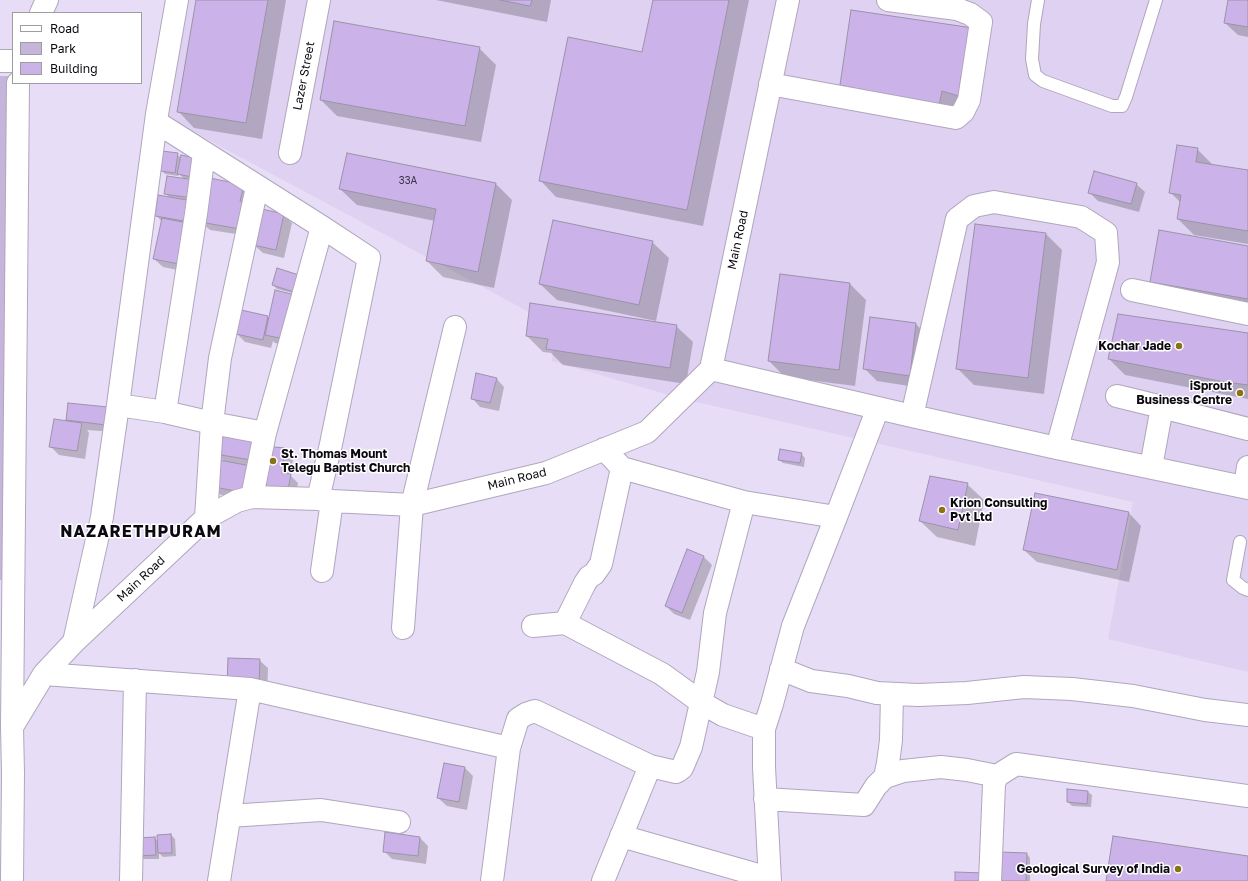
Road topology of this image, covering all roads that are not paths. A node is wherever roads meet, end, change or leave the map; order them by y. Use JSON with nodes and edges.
{"nodes":[{"id":1,"x":47,"y":0,"type":"edge"},
{"id":2,"x":177,"y":0,"type":"edge"},
{"id":3,"x":319,"y":0,"type":"edge"},
{"id":4,"x":788,"y":0,"type":"edge"},
{"id":5,"x":888,"y":0,"type":"edge"},
{"id":6,"x":1038,"y":0,"type":"edge"},
{"id":7,"x":1156,"y":0,"type":"edge"},
{"id":8,"x":41,"y":12,"type":"edge"},
{"id":9,"x":0,"y":61,"type":"edge"},
{"id":10,"x":12,"y":61,"type":"edge"},
{"id":11,"x":18,"y":84,"type":"edge"},
{"id":12,"x":770,"y":84,"type":"junction"},
{"id":13,"x":156,"y":122,"type":"junction"},
{"id":14,"x":204,"y":153,"type":"junction"},
{"id":15,"x":290,"y":153,"type":"dead end"},
{"id":16,"x":257,"y":187,"type":"junction"},
{"id":17,"x":322,"y":227,"type":"junction"},
{"id":18,"x":1132,"y":290,"type":"dead end"},
{"id":19,"x":1248,"y":314,"type":"edge"},
{"id":20,"x":455,"y":327,"type":"dead end"},
{"id":21,"x":711,"y":369,"type":"junction"},
{"id":22,"x":1118,"y":396,"type":"dead end"},
{"id":23,"x":118,"y":405,"type":"junction"},
{"id":24,"x":1162,"y":407,"type":"junction"},
{"id":25,"x":878,"y":408,"type":"junction"},
{"id":26,"x":165,"y":412,"type":"junction"},
{"id":27,"x":912,"y":416,"type":"junction"},
{"id":28,"x":212,"y":423,"type":"junction"},
{"id":29,"x":1248,"y":429,"type":"edge"},
{"id":30,"x":265,"y":434,"type":"junction"},
{"id":31,"x":1057,"y":448,"type":"junction"},
{"id":32,"x":604,"y":449,"type":"junction"},
{"id":33,"x":1151,"y":467,"type":"junction"},
{"id":34,"x":622,"y":468,"type":"junction"},
{"id":35,"x":1247,"y":481,"type":"edge"},
{"id":36,"x":252,"y":497,"type":"junction"},
{"id":37,"x":325,"y":500,"type":"junction"},
{"id":38,"x":744,"y":502,"type":"junction"},
{"id":39,"x":412,"y":505,"type":"junction"},
{"id":40,"x":836,"y":517,"type":"junction"},
{"id":41,"x":206,"y":518,"type":"junction"},
{"id":42,"x":1240,"y":542,"type":"dead end"},
{"id":43,"x":322,"y":572,"type":"dead end"},
{"id":44,"x":1248,"y":590,"type":"edge"},
{"id":45,"x":7,"y":619,"type":"edge"},
{"id":46,"x":565,"y":623,"type":"junction"},
{"id":47,"x":533,"y":626,"type":"dead end"},
{"id":48,"x":403,"y":628,"type":"dead end"},
{"id":49,"x":74,"y":642,"type":"junction"},
{"id":50,"x":781,"y":668,"type":"junction"},
{"id":51,"x":44,"y":674,"type":"junction"},
{"id":52,"x":135,"y":680,"type":"junction"},
{"id":53,"x":250,"y":689,"type":"junction"},
{"id":54,"x":892,"y":694,"type":"junction"},
{"id":55,"x":702,"y":703,"type":"junction"},
{"id":56,"x":1248,"y":715,"type":"edge"},
{"id":57,"x":12,"y":727,"type":"junction"},
{"id":58,"x":764,"y":729,"type":"junction"},
{"id":59,"x":509,"y":748,"type":"junction"},
{"id":60,"x":650,"y":766,"type":"junction"},
{"id":61,"x":997,"y":776,"type":"junction"},
{"id":62,"x":886,"y":777,"type":"junction"},
{"id":63,"x":6,"y":781,"type":"edge"},
{"id":64,"x":1248,"y":796,"type":"edge"},
{"id":65,"x":765,"y":799,"type":"junction"},
{"id":66,"x":229,"y":816,"type":"junction"},
{"id":67,"x":399,"y":822,"type":"dead end"},
{"id":68,"x":621,"y":836,"type":"junction"},
{"id":69,"x":769,"y":880,"type":"edge"},
{"id":70,"x":12,"y":881,"type":"edge"},
{"id":71,"x":131,"y":881,"type":"edge"},
{"id":72,"x":218,"y":881,"type":"edge"},
{"id":73,"x":492,"y":881,"type":"edge"},
{"id":74,"x":603,"y":881,"type":"edge"},
{"id":75,"x":990,"y":881,"type":"edge"}],
"edges":[{"from":1,"to":8,"type":"street"},
{"from":2,"to":13,"type":"street"},
{"from":3,"to":15,"type":"street","name":"Lazer Street"},
{"from":4,"to":12,"type":"street","name":"Main Road"},
{"from":5,"to":12,"type":"street"},
{"from":6,"to":7,"type":"lane"},
{"from":9,"to":10,"type":"street"},
{"from":11,"to":45,"type":"street"},
{"from":12,"to":21,"type":"street","name":"Main Road"},
{"from":13,"to":14,"type":"street"},
{"from":13,"to":23,"type":"street"},
{"from":14,"to":16,"type":"street"},
{"from":14,"to":26,"type":"street"},
{"from":16,"to":17,"type":"street"},
{"from":16,"to":28,"type":"street"},
{"from":17,"to":30,"type":"street"},
{"from":17,"to":37,"type":"street"},
{"from":18,"to":19,"type":"street"},
{"from":20,"to":39,"type":"street"},
{"from":21,"to":25,"type":"street"},
{"from":21,"to":32,"type":"street","name":"Main Road"},
{"from":22,"to":24,"type":"street"},
{"from":23,"to":26,"type":"street"},
{"from":23,"to":49,"type":"street"},
{"from":24,"to":29,"type":"street"},
{"from":24,"to":33,"type":"street"},
{"from":25,"to":27,"type":"street"},
{"from":25,"to":40,"type":"street"},
{"from":26,"to":28,"type":"street"},
{"from":27,"to":31,"type":"street"},
{"from":27,"to":31,"type":"street"},
{"from":28,"to":30,"type":"street"},
{"from":28,"to":41,"type":"street"},
{"from":30,"to":36,"type":"street"},
{"from":31,"to":33,"type":"street"},
{"from":32,"to":34,"type":"street"},
{"from":32,"to":39,"type":"street","name":"Main Road"},
{"from":33,"to":35,"type":"street"},
{"from":34,"to":38,"type":"street"},
{"from":34,"to":46,"type":"street"},
{"from":36,"to":37,"type":"street","name":"Main Road"},
{"from":36,"to":41,"type":"street","name":"Main Road"},
{"from":37,"to":39,"type":"street","name":"Main Road"},
{"from":37,"to":43,"type":"street"},
{"from":38,"to":40,"type":"street"},
{"from":38,"to":55,"type":"street"},
{"from":39,"to":48,"type":"street"},
{"from":40,"to":50,"type":"street"},
{"from":41,"to":49,"type":"street","name":"Main Road"},
{"from":42,"to":44,"type":"lane"},
{"from":45,"to":57,"type":"street"},
{"from":46,"to":47,"type":"street"},
{"from":46,"to":55,"type":"street"},
{"from":49,"to":51,"type":"street","name":"Main Road"},
{"from":50,"to":54,"type":"street"},
{"from":50,"to":58,"type":"street"},
{"from":51,"to":52,"type":"street"},
{"from":51,"to":57,"type":"street","name":"Main Road"},
{"from":52,"to":53,"type":"street"},
{"from":52,"to":71,"type":"street"},
{"from":53,"to":59,"type":"street"},
{"from":53,"to":66,"type":"street"},
{"from":54,"to":56,"type":"street"},
{"from":54,"to":62,"type":"street"},
{"from":55,"to":58,"type":"street"},
{"from":55,"to":60,"type":"street"},
{"from":57,"to":63,"type":"street"},
{"from":58,"to":65,"type":"street"},
{"from":59,"to":60,"type":"street"},
{"from":59,"to":73,"type":"street"},
{"from":60,"to":68,"type":"street"},
{"from":61,"to":62,"type":"street"},
{"from":61,"to":64,"type":"street"},
{"from":61,"to":75,"type":"street"},
{"from":62,"to":65,"type":"street"},
{"from":63,"to":70,"type":"street"},
{"from":65,"to":69,"type":"street"},
{"from":66,"to":67,"type":"street"},
{"from":66,"to":72,"type":"street"},
{"from":68,"to":69,"type":"street"},
{"from":68,"to":74,"type":"street"}]}
